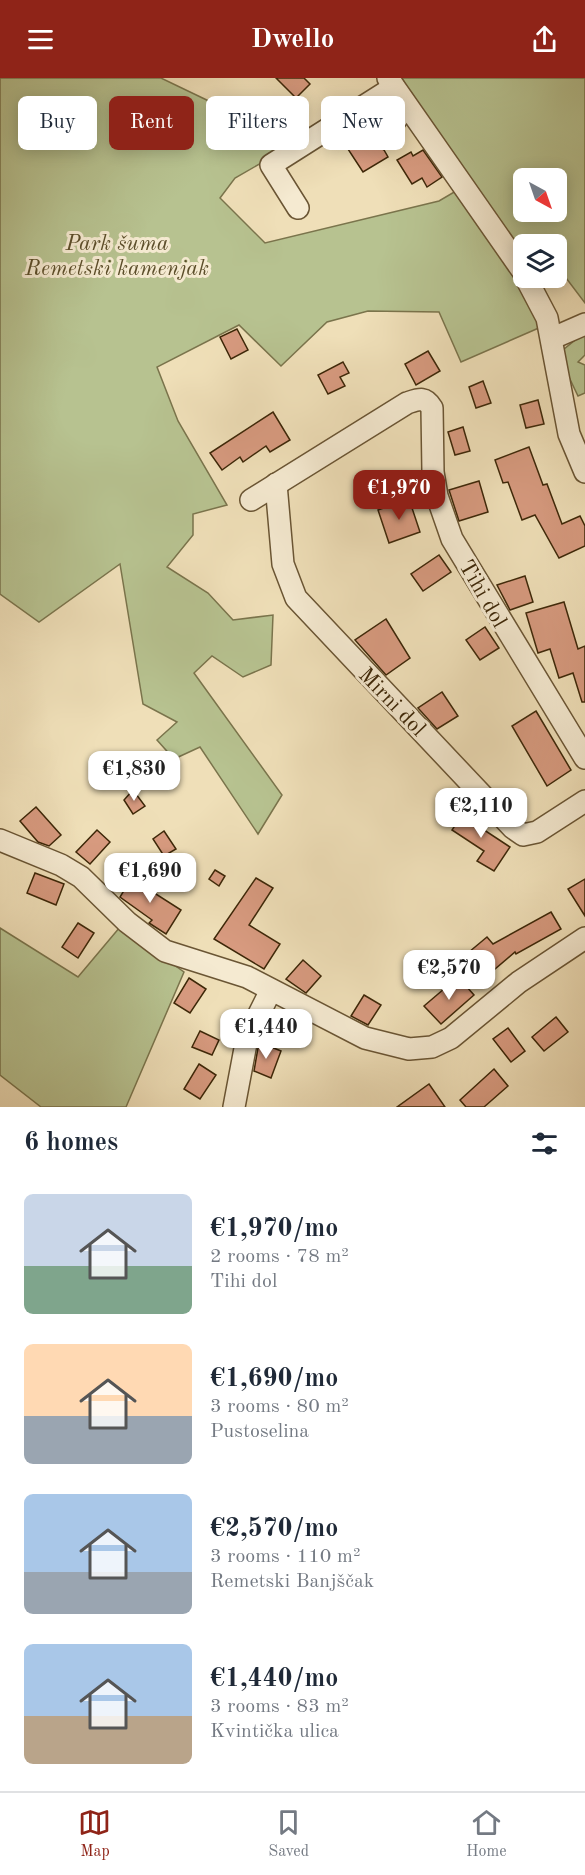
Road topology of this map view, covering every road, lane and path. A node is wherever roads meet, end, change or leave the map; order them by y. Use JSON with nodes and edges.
{"nodes":[{"id":1,"x":395,"y":88,"type":"edge"},
{"id":2,"x":298,"y":208,"type":"dead end"},
{"id":3,"x":513,"y":257,"type":"edge"},
{"id":4,"x":531,"y":288,"type":"edge"},
{"id":5,"x":585,"y":324,"type":"edge"},
{"id":6,"x":553,"y":338,"type":"junction"},
{"id":7,"x":585,"y":472,"type":"edge"},
{"id":8,"x":276,"y":484,"type":"junction"},
{"id":9,"x":252,"y":500,"type":"dead end"},
{"id":10,"x":585,"y":758,"type":"edge"},
{"id":11,"x":585,"y":801,"type":"edge"},
{"id":12,"x":0,"y":840,"type":"edge"},
{"id":13,"x":585,"y":938,"type":"edge"},
{"id":14,"x":271,"y":990,"type":"junction"},
{"id":15,"x":234,"y":1107,"type":"edge"}],
"edges":[{"from":1,"to":2,"type":"street"},
{"from":1,"to":3,"type":"street"},
{"from":4,"to":6,"type":"street"},
{"from":5,"to":6,"type":"street"},
{"from":6,"to":7,"type":"street"},
{"from":8,"to":9,"type":"street","name":"Tihi dol"},
{"from":8,"to":10,"type":"street","name":"Tihi dol"},
{"from":8,"to":11,"type":"street","name":"Mirni dol"},
{"from":12,"to":14,"type":"street"},
{"from":13,"to":14,"type":"street"},
{"from":14,"to":15,"type":"street"}]}
